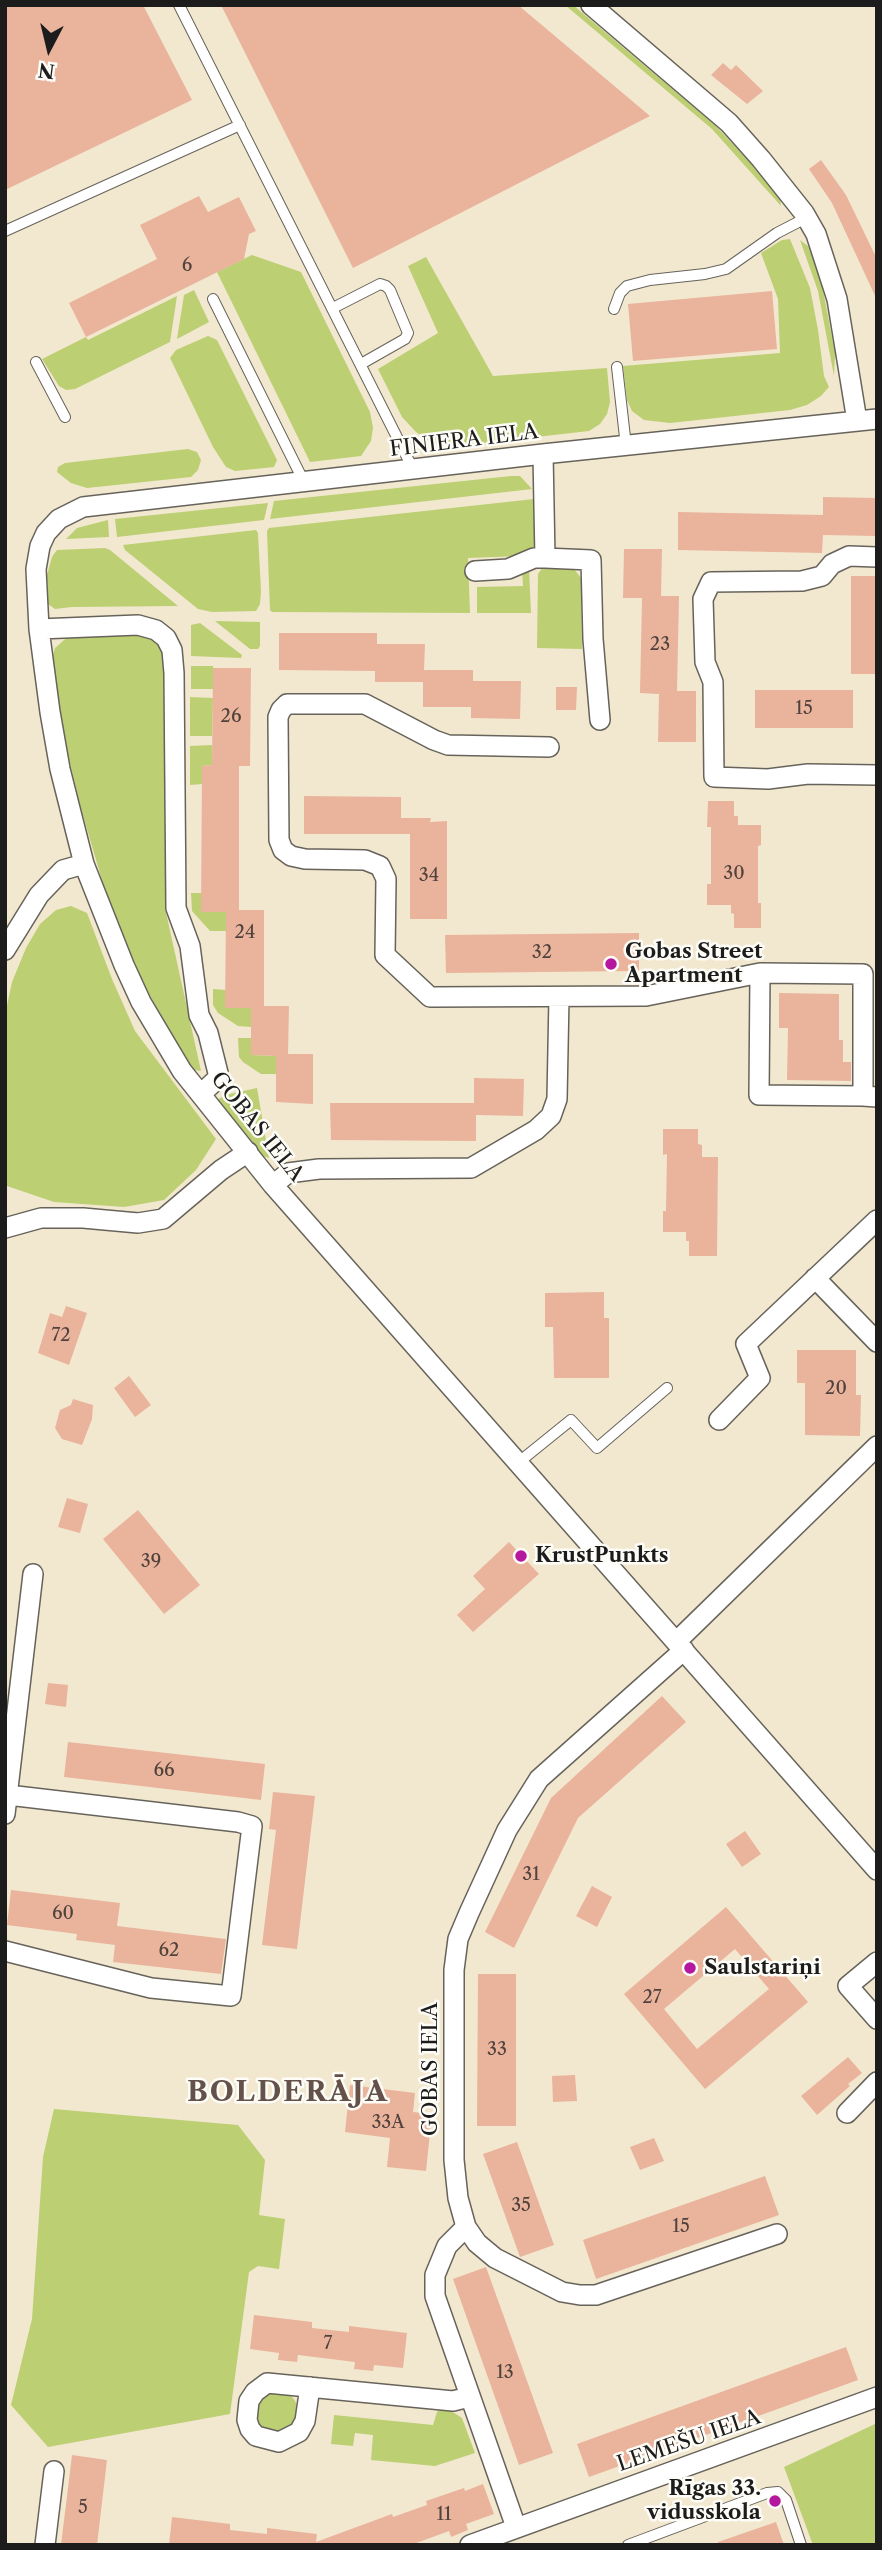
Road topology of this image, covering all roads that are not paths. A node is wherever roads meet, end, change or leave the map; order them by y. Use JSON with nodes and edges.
{"nodes":[{"id":1,"x":179,"y":5,"type":"edge"},
{"id":2,"x":591,"y":5,"type":"edge"},
{"id":3,"x":240,"y":125,"type":"junction"},
{"id":4,"x":806,"y":218,"type":"junction"},
{"id":5,"x":5,"y":232,"type":"edge"},
{"id":6,"x":213,"y":299,"type":"dead end"},
{"id":7,"x":333,"y":308,"type":"junction"},
{"id":8,"x":614,"y":309,"type":"dead end"},
{"id":9,"x":36,"y":362,"type":"dead end"},
{"id":10,"x":361,"y":364,"type":"junction"},
{"id":11,"x":617,"y":367,"type":"dead end"},
{"id":12,"x":65,"y":417,"type":"dead end"},
{"id":13,"x":867,"y":420,"type":"edge"},
{"id":14,"x":626,"y":446,"type":"junction"},
{"id":15,"x":543,"y":454,"type":"junction"},
{"id":16,"x":414,"y":469,"type":"junction"},
{"id":17,"x":304,"y":482,"type":"junction"},
{"id":18,"x":59,"y":519,"type":"joint"},
{"id":19,"x":877,"y":557,"type":"edge"},
{"id":20,"x":545,"y":558,"type":"junction"},
{"id":21,"x":475,"y":571,"type":"dead end"},
{"id":22,"x":39,"y":629,"type":"junction"},
{"id":23,"x":600,"y":720,"type":"dead end"},
{"id":24,"x":549,"y":747,"type":"dead end"},
{"id":25,"x":877,"y":775,"type":"edge"},
{"id":26,"x":84,"y":864,"type":"junction"},
{"id":27,"x":5,"y":950,"type":"edge"},
{"id":28,"x":760,"y":973,"type":"junction"},
{"id":29,"x":870,"y":974,"type":"edge"},
{"id":30,"x":558,"y":997,"type":"junction"},
{"id":31,"x":201,"y":1094,"type":"junction"},
{"id":32,"x":870,"y":1096,"type":"edge"},
{"id":33,"x":247,"y":1152,"type":"junction"},
{"id":34,"x":273,"y":1185,"type":"junction"},
{"id":35,"x":877,"y":1220,"type":"edge"},
{"id":36,"x":5,"y":1228,"type":"edge"},
{"id":37,"x":815,"y":1278,"type":"junction"},
{"id":38,"x":877,"y":1342,"type":"edge"},
{"id":39,"x":667,"y":1388,"type":"dead end"},
{"id":40,"x":719,"y":1420,"type":"dead end"},
{"id":41,"x":877,"y":1446,"type":"edge"},
{"id":42,"x":519,"y":1462,"type":"junction"},
{"id":43,"x":33,"y":1574,"type":"dead end"},
{"id":44,"x":680,"y":1646,"type":"junction"},
{"id":45,"x":8,"y":1795,"type":"junction"},
{"id":46,"x":5,"y":1814,"type":"edge"},
{"id":47,"x":877,"y":1870,"type":"edge"},
{"id":48,"x":5,"y":1951,"type":"edge"},
{"id":49,"x":877,"y":1962,"type":"edge"},
{"id":50,"x":877,"y":2019,"type":"edge"},
{"id":51,"x":877,"y":2082,"type":"edge"},
{"id":52,"x":847,"y":2113,"type":"dead end"},
{"id":53,"x":466,"y":2227,"type":"junction"},
{"id":54,"x":777,"y":2234,"type":"dead end"},
{"id":55,"x":310,"y":2387,"type":"dead end"},
{"id":56,"x":469,"y":2397,"type":"junction"},
{"id":57,"x":877,"y":2398,"type":"edge"},
{"id":58,"x":54,"y":2471,"type":"dead end"},
{"id":59,"x":516,"y":2527,"type":"junction"},
{"id":60,"x":45,"y":2545,"type":"edge"},
{"id":61,"x":470,"y":2545,"type":"edge"},
{"id":62,"x":628,"y":2545,"type":"edge"},
{"id":63,"x":801,"y":2545,"type":"edge"}],
"edges":[{"from":1,"to":3,"type":"lane"},
{"from":2,"to":4,"type":"street"},
{"from":3,"to":5,"type":"lane"},
{"from":3,"to":7,"type":"lane"},
{"from":4,"to":8,"type":"lane"},
{"from":4,"to":13,"type":"street"},
{"from":6,"to":17,"type":"lane"},
{"from":7,"to":10,"type":"lane"},
{"from":7,"to":10,"type":"lane"},
{"from":9,"to":12,"type":"lane"},
{"from":10,"to":16,"type":"lane"},
{"from":11,"to":14,"type":"lane"},
{"from":13,"to":14,"type":"street","name":"FINIERA IELA"},
{"from":14,"to":15,"type":"street","name":"FINIERA IELA"},
{"from":15,"to":16,"type":"street","name":"FINIERA IELA"},
{"from":15,"to":20,"type":"street"},
{"from":16,"to":17,"type":"street","name":"FINIERA IELA"},
{"from":17,"to":18,"type":"street","name":"FINIERA IELA"},
{"from":18,"to":22,"type":"street","name":"GOBAS IELA"},
{"from":19,"to":25,"type":"street"},
{"from":20,"to":21,"type":"street"},
{"from":20,"to":23,"type":"street"},
{"from":22,"to":26,"type":"street","name":"GOBAS IELA"},
{"from":22,"to":31,"type":"street"},
{"from":24,"to":30,"type":"street"},
{"from":26,"to":27,"type":"street"},
{"from":26,"to":31,"type":"street","name":"GOBAS IELA"},
{"from":28,"to":29,"type":"street"},
{"from":28,"to":30,"type":"street"},
{"from":28,"to":32,"type":"street"},
{"from":29,"to":32,"type":"street"},
{"from":30,"to":34,"type":"street"},
{"from":31,"to":33,"type":"street","name":"GOBAS IELA"},
{"from":33,"to":34,"type":"street","name":"GOBAS IELA"},
{"from":33,"to":36,"type":"street"},
{"from":34,"to":42,"type":"street","name":"GOBAS IELA"},
{"from":35,"to":37,"type":"street"},
{"from":37,"to":38,"type":"street"},
{"from":37,"to":40,"type":"street"},
{"from":39,"to":42,"type":"lane"},
{"from":41,"to":44,"type":"street"},
{"from":42,"to":44,"type":"street","name":"GOBAS IELA"},
{"from":43,"to":45,"type":"street"},
{"from":44,"to":47,"type":"street","name":"GOBAS IELA"},
{"from":44,"to":53,"type":"street","name":"GOBAS IELA"},
{"from":45,"to":46,"type":"street"},
{"from":45,"to":48,"type":"street"},
{"from":49,"to":50,"type":"street"},
{"from":51,"to":52,"type":"street"},
{"from":53,"to":54,"type":"street","name":"GOBAS IELA"},
{"from":53,"to":56,"type":"street"},
{"from":55,"to":56,"type":"street"},
{"from":56,"to":59,"type":"street"},
{"from":57,"to":59,"type":"street","name":"LEMEŠU IELA"},
{"from":58,"to":60,"type":"street"},
{"from":59,"to":61,"type":"street","name":"LEMEŠU IELA"},
{"from":62,"to":63,"type":"lane"}]}
